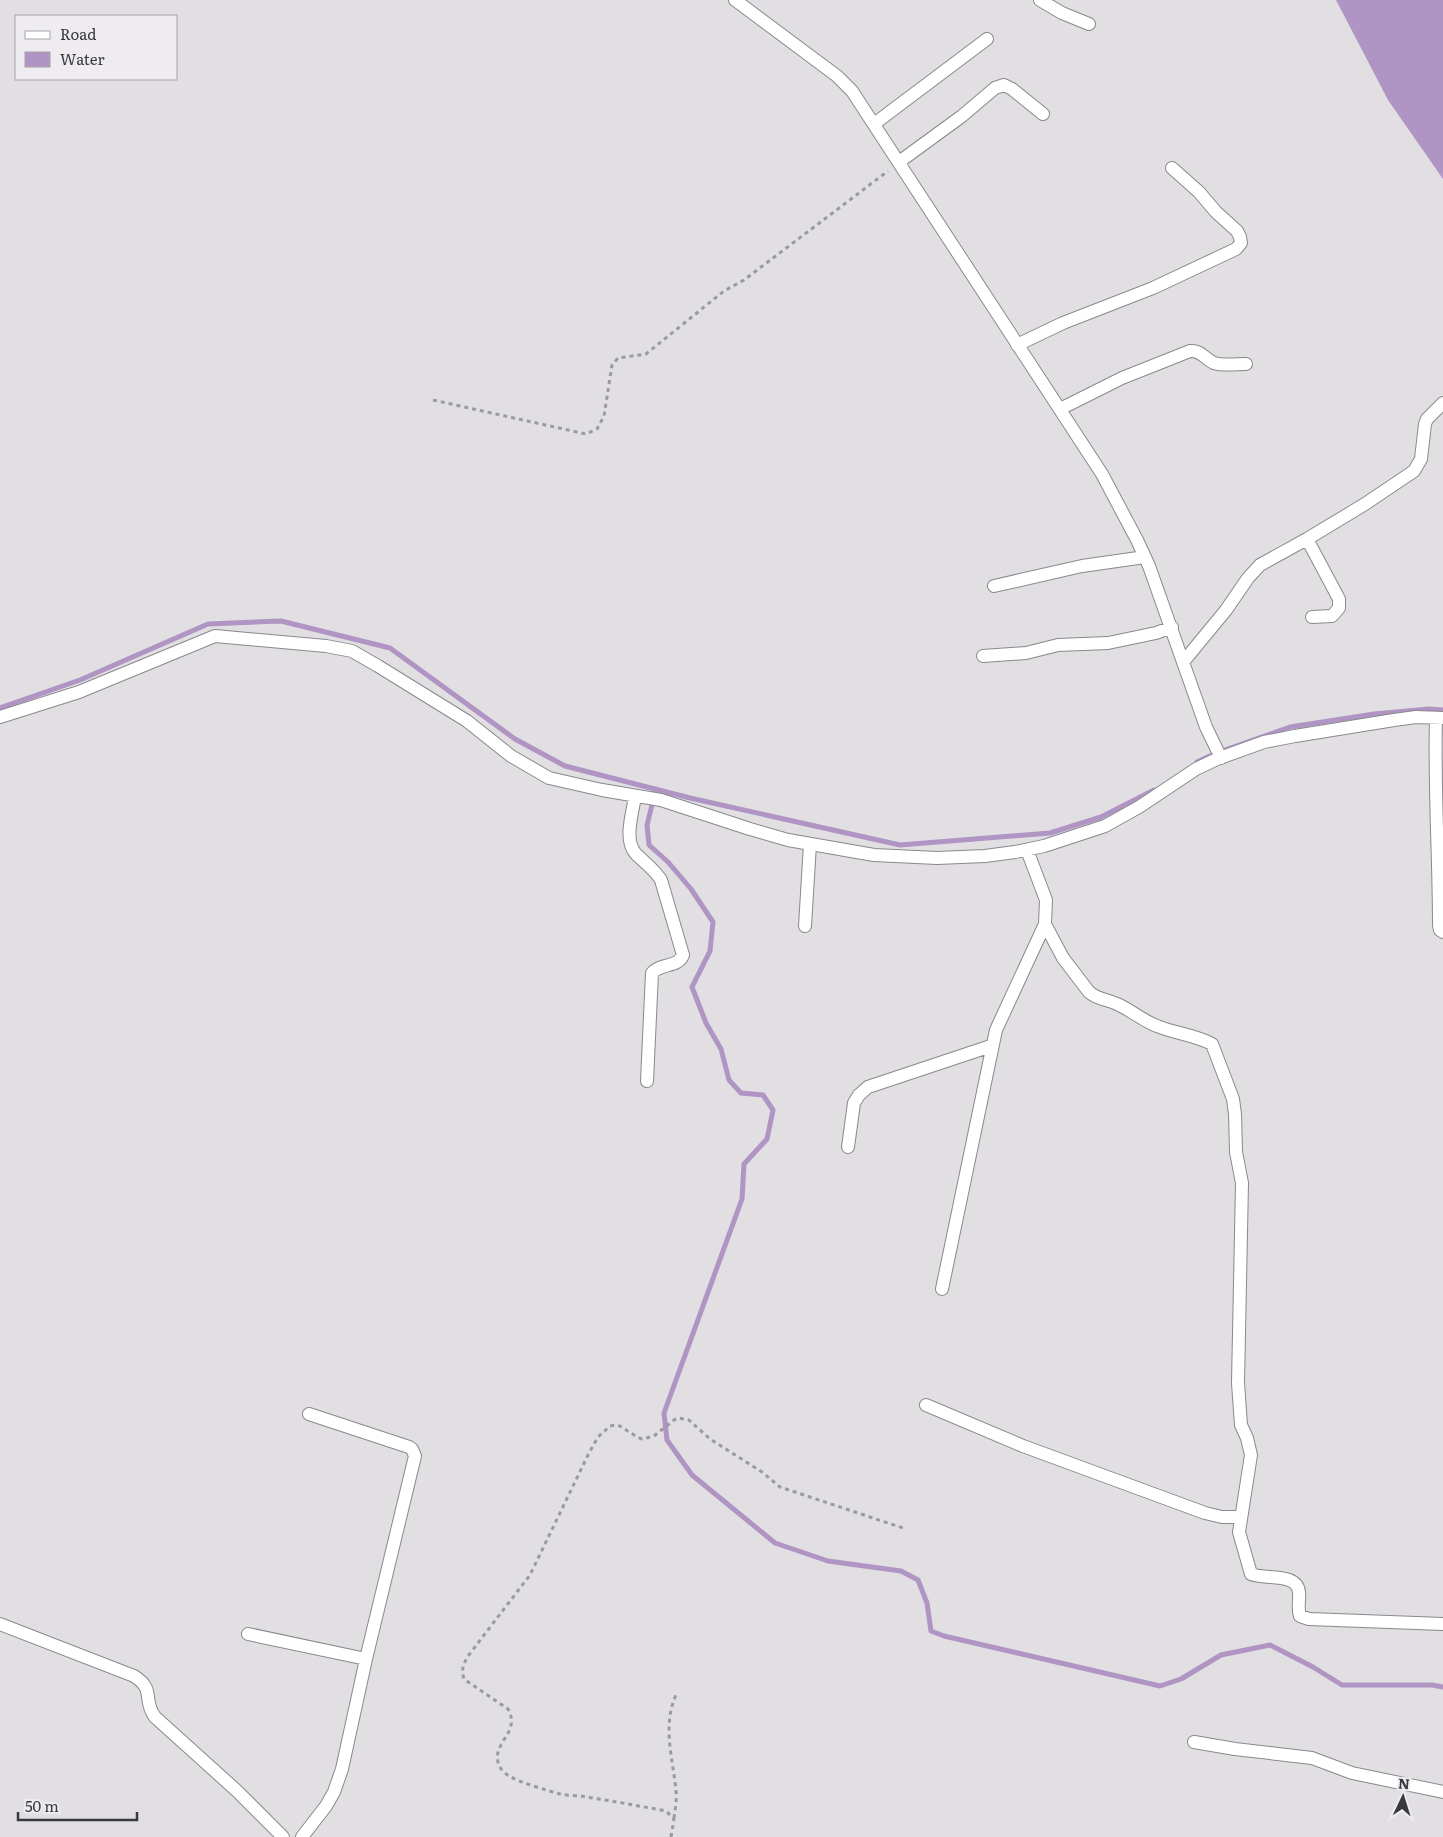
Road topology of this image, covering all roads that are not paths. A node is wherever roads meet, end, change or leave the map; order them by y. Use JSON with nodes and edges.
{"nodes":[{"id":1,"x":735,"y":0,"type":"edge"},
{"id":2,"x":1040,"y":0,"type":"edge"},
{"id":3,"x":1089,"y":24,"type":"dead end"},
{"id":4,"x":987,"y":39,"type":"dead end"},
{"id":5,"x":1043,"y":114,"type":"dead end"},
{"id":6,"x":874,"y":124,"type":"junction"},
{"id":7,"x":899,"y":162,"type":"junction"},
{"id":8,"x":1172,"y":168,"type":"dead end"},
{"id":9,"x":1017,"y":345,"type":"junction"},
{"id":10,"x":1246,"y":364,"type":"dead end"},
{"id":11,"x":1443,"y":403,"type":"edge"},
{"id":12,"x":1060,"y":410,"type":"junction"},
{"id":13,"x":1307,"y":539,"type":"junction"},
{"id":14,"x":1145,"y":557,"type":"junction"},
{"id":15,"x":994,"y":586,"type":"dead end"},
{"id":16,"x":1312,"y":617,"type":"dead end"},
{"id":17,"x":1172,"y":627,"type":"junction"},
{"id":18,"x":983,"y":656,"type":"dead end"},
{"id":19,"x":1184,"y":661,"type":"junction"},
{"id":20,"x":0,"y":717,"type":"edge"},
{"id":21,"x":1439,"y":718,"type":"edge"},
{"id":22,"x":1219,"y":754,"type":"junction"},
{"id":23,"x":635,"y":796,"type":"junction"},
{"id":24,"x":810,"y":844,"type":"junction"},
{"id":25,"x":1027,"y":850,"type":"junction"},
{"id":26,"x":1045,"y":924,"type":"junction"},
{"id":27,"x":805,"y":926,"type":"dead end"},
{"id":28,"x":1443,"y":932,"type":"edge"},
{"id":29,"x":991,"y":1046,"type":"junction"},
{"id":30,"x":647,"y":1081,"type":"dead end"},
{"id":31,"x":848,"y":1147,"type":"dead end"},
{"id":32,"x":942,"y":1289,"type":"dead end"},
{"id":33,"x":926,"y":1405,"type":"dead end"},
{"id":34,"x":309,"y":1414,"type":"dead end"},
{"id":35,"x":1241,"y":1518,"type":"junction"},
{"id":36,"x":0,"y":1624,"type":"edge"},
{"id":37,"x":1443,"y":1624,"type":"edge"},
{"id":38,"x":248,"y":1634,"type":"dead end"},
{"id":39,"x":366,"y":1659,"type":"junction"},
{"id":40,"x":1194,"y":1742,"type":"dead end"},
{"id":41,"x":1443,"y":1792,"type":"edge"},
{"id":42,"x":283,"y":1837,"type":"edge"},
{"id":43,"x":302,"y":1837,"type":"edge"}],
"edges":[{"from":1,"to":6,"type":"street"},
{"from":2,"to":3,"type":"street"},
{"from":4,"to":6,"type":"street"},
{"from":5,"to":7,"type":"street"},
{"from":6,"to":7,"type":"street"},
{"from":7,"to":9,"type":"street"},
{"from":8,"to":9,"type":"street"},
{"from":9,"to":12,"type":"street"},
{"from":10,"to":12,"type":"street"},
{"from":11,"to":13,"type":"street"},
{"from":12,"to":14,"type":"street"},
{"from":13,"to":16,"type":"street"},
{"from":13,"to":19,"type":"street"},
{"from":14,"to":15,"type":"street"},
{"from":14,"to":17,"type":"street"},
{"from":17,"to":18,"type":"street"},
{"from":17,"to":19,"type":"street"},
{"from":19,"to":22,"type":"street"},
{"from":20,"to":23,"type":"street"},
{"from":21,"to":22,"type":"street"},
{"from":21,"to":28,"type":"street"},
{"from":22,"to":25,"type":"street"},
{"from":23,"to":24,"type":"street"},
{"from":23,"to":30,"type":"street"},
{"from":24,"to":25,"type":"street"},
{"from":24,"to":27,"type":"street"},
{"from":25,"to":26,"type":"street"},
{"from":26,"to":29,"type":"street"},
{"from":26,"to":35,"type":"street"},
{"from":29,"to":31,"type":"street"},
{"from":29,"to":32,"type":"street"},
{"from":33,"to":35,"type":"street"},
{"from":34,"to":39,"type":"street"},
{"from":35,"to":37,"type":"street"},
{"from":36,"to":42,"type":"street"},
{"from":38,"to":39,"type":"street"},
{"from":39,"to":43,"type":"street"},
{"from":40,"to":41,"type":"street"}]}
